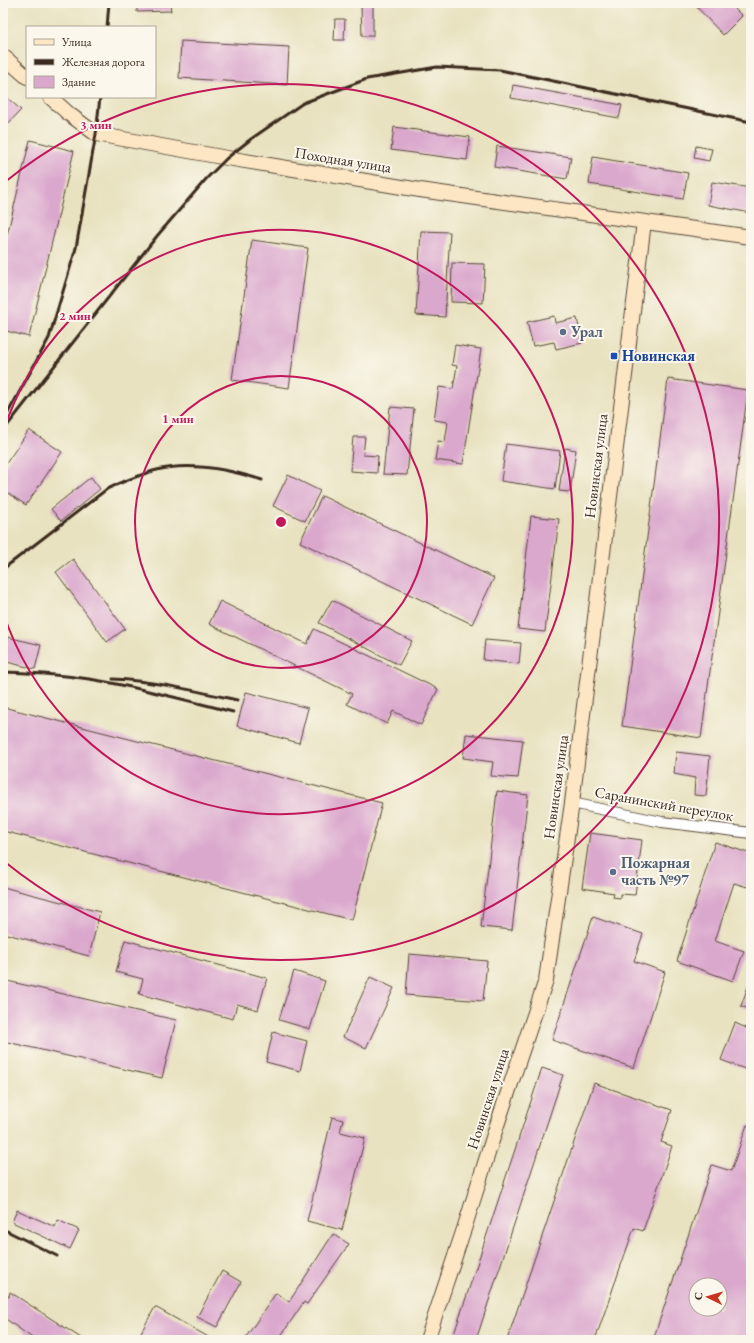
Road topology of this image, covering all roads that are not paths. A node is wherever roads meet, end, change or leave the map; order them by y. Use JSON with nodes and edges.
{"nodes":[{"id":1,"x":3,"y":56,"type":"edge"},
{"id":2,"x":26,"y":76,"type":"edge"},
{"id":3,"x":51,"y":98,"type":"edge"},
{"id":4,"x":644,"y":222,"type":"junction"},
{"id":5,"x":751,"y":237,"type":"edge"},
{"id":6,"x":572,"y":803,"type":"junction"},
{"id":7,"x":751,"y":834,"type":"edge"},
{"id":8,"x":427,"y":1340,"type":"edge"}],
"edges":[{"from":1,"to":2,"type":"main road"},
{"from":3,"to":4,"type":"main road","name":"Походная улица"},
{"from":4,"to":5,"type":"main road","name":"Походная улица"},
{"from":4,"to":6,"type":"main road","name":"Новинская улица"},
{"from":6,"to":7,"type":"street","name":"Саранинский переулок"},
{"from":6,"to":8,"type":"main road","name":"Новинская улица"}]}
